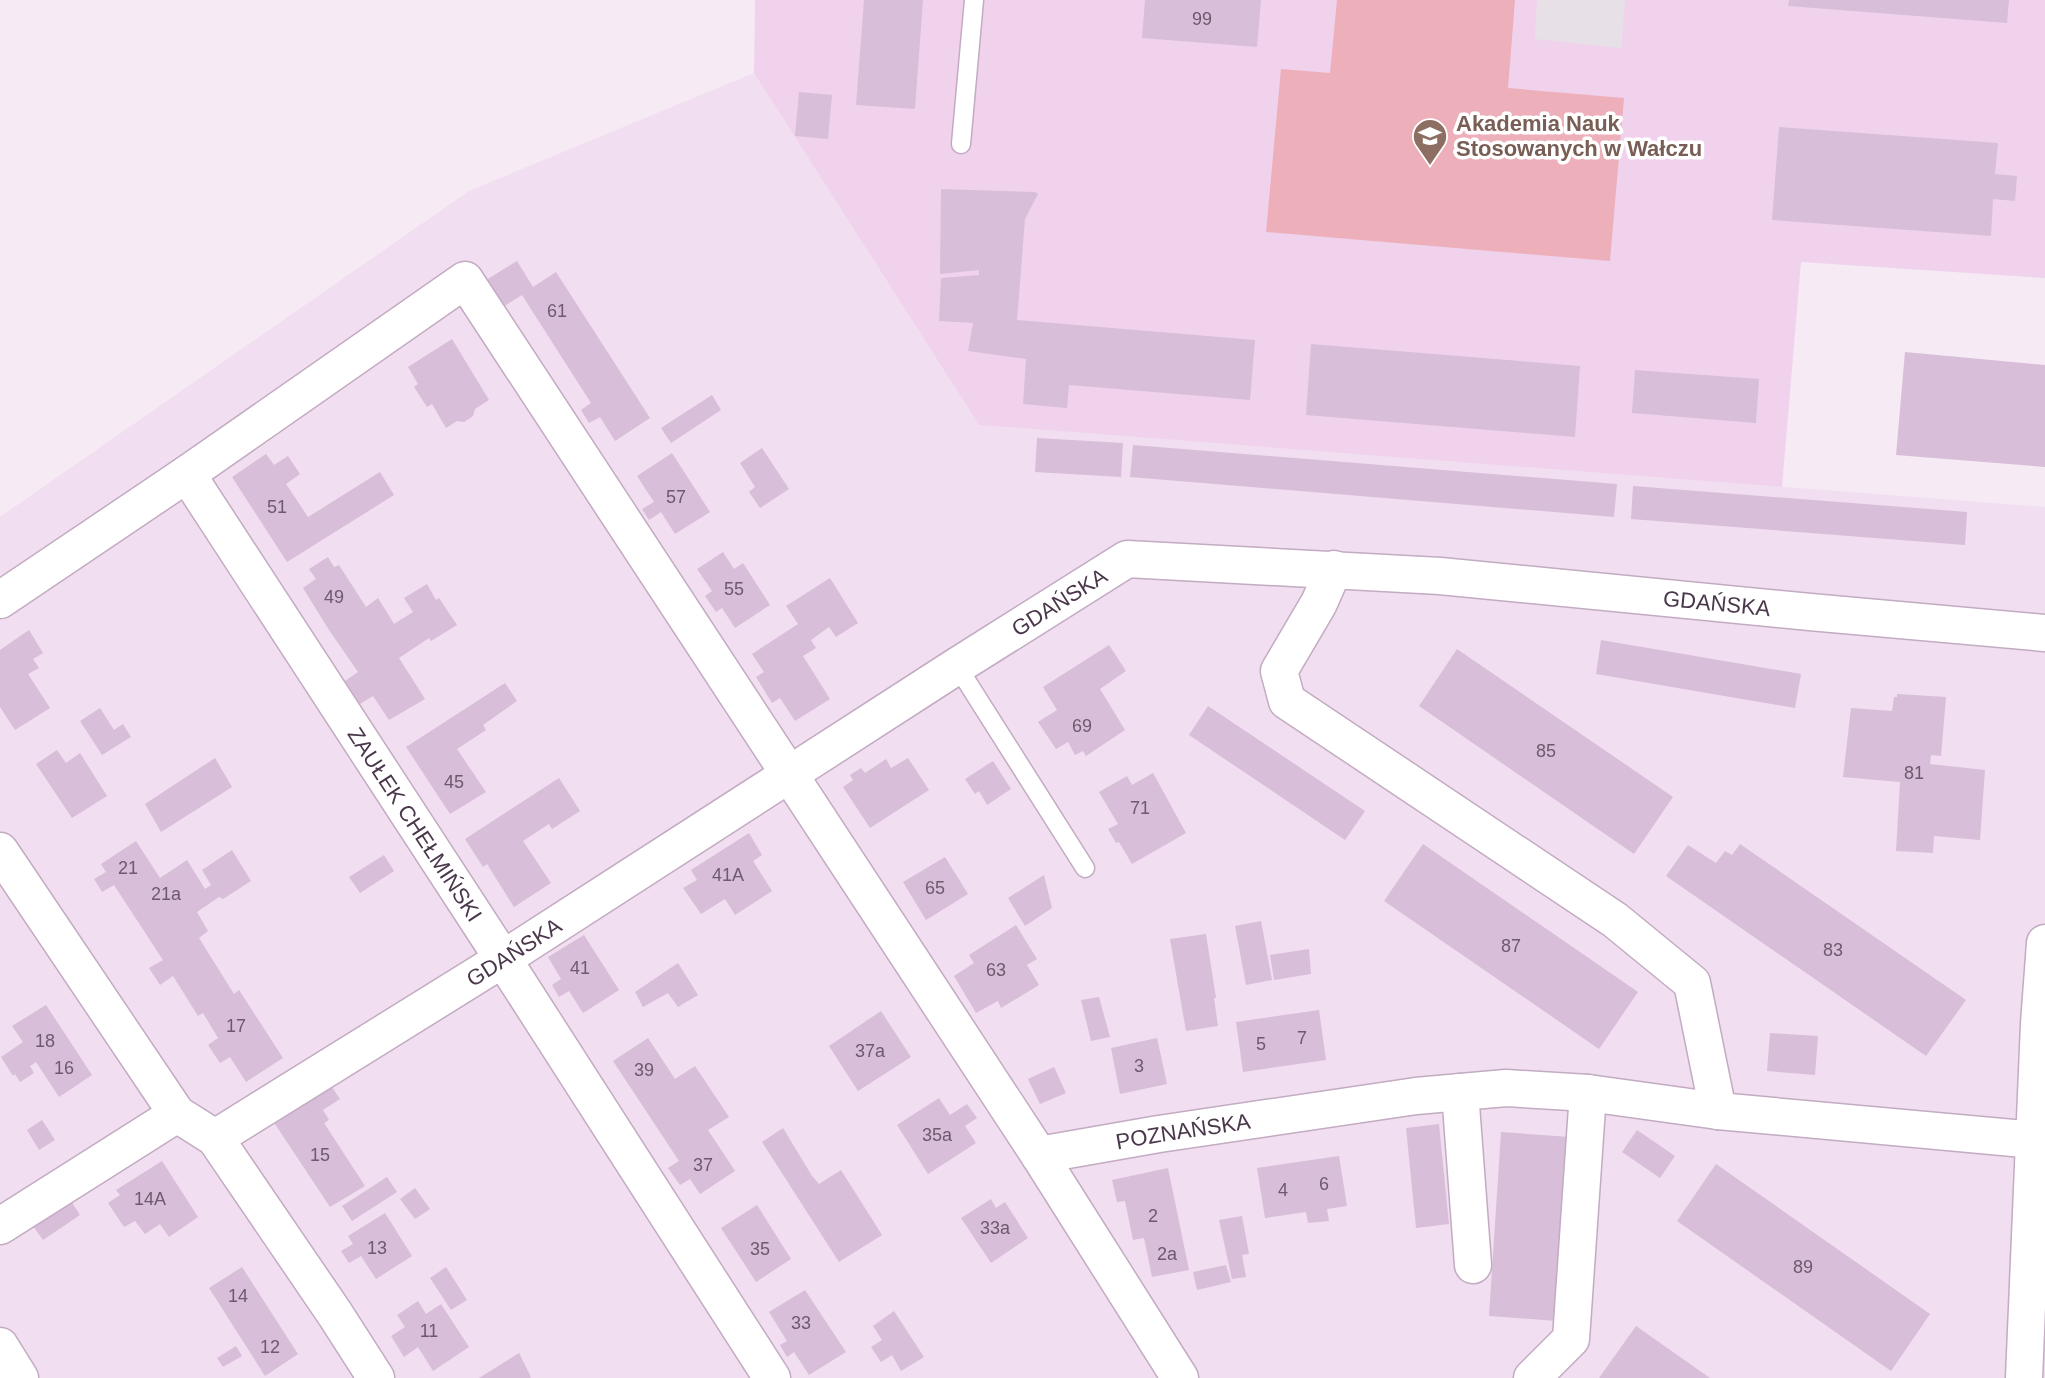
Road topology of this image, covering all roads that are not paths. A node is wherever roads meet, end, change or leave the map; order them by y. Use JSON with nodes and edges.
{"nodes":[{"id":1,"x":974,"y":0,"type":"edge"},
{"id":2,"x":961,"y":144,"type":"dead end"},
{"id":3,"x":187,"y":474,"type":"junction"},
{"id":4,"x":1334,"y":569,"type":"junction"},
{"id":5,"x":0,"y":600,"type":"edge"},
{"id":6,"x":2045,"y":633,"type":"edge"},
{"id":7,"x":957,"y":666,"type":"junction"},
{"id":8,"x":790,"y":775,"type":"junction"},
{"id":9,"x":0,"y":851,"type":"edge"},
{"id":10,"x":1085,"y":868,"type":"dead end"},
{"id":11,"x":2045,"y":943,"type":"edge"},
{"id":12,"x":503,"y":959,"type":"junction"},
{"id":13,"x":1460,"y":1092,"type":"junction"},
{"id":14,"x":1588,"y":1093,"type":"junction"},
{"id":15,"x":1718,"y":1111,"type":"junction"},
{"id":16,"x":177,"y":1114,"type":"junction"},
{"id":17,"x":215,"y":1138,"type":"junction"},
{"id":18,"x":2035,"y":1140,"type":"junction"},
{"id":19,"x":1039,"y":1155,"type":"junction"},
{"id":20,"x":0,"y":1226,"type":"edge"},
{"id":21,"x":1473,"y":1265,"type":"dead end"},
{"id":22,"x":0,"y":1346,"type":"edge"},
{"id":23,"x":20,"y":1378,"type":"edge"},
{"id":24,"x":376,"y":1378,"type":"edge"},
{"id":25,"x":772,"y":1378,"type":"edge"},
{"id":26,"x":1180,"y":1378,"type":"edge"},
{"id":27,"x":1532,"y":1378,"type":"edge"},
{"id":28,"x":2024,"y":1378,"type":"edge"}],
"edges":[{"from":1,"to":2,"type":"lane"},
{"from":3,"to":5,"type":"street"},
{"from":3,"to":8,"type":"street"},
{"from":3,"to":12,"type":"street","name":"ZAUŁEK CHEŁMIŃSKI"},
{"from":4,"to":6,"type":"street","name":"GDAŃSKA"},
{"from":4,"to":7,"type":"street","name":"GDAŃSKA"},
{"from":4,"to":15,"type":"street"},
{"from":7,"to":8,"type":"street","name":"GDAŃSKA"},
{"from":7,"to":10,"type":"lane"},
{"from":8,"to":12,"type":"street","name":"GDAŃSKA"},
{"from":8,"to":19,"type":"street"},
{"from":9,"to":16,"type":"street"},
{"from":11,"to":18,"type":"street"},
{"from":12,"to":17,"type":"street","name":"GDAŃSKA"},
{"from":12,"to":25,"type":"street","name":"ZAUŁEK CHEŁMIŃSKI"},
{"from":13,"to":14,"type":"street","name":"POZNAŃSKA"},
{"from":13,"to":19,"type":"street","name":"POZNAŃSKA"},
{"from":13,"to":21,"type":"street"},
{"from":14,"to":15,"type":"street","name":"POZNAŃSKA"},
{"from":14,"to":27,"type":"street"},
{"from":15,"to":18,"type":"street","name":"POZNAŃSKA"},
{"from":16,"to":17,"type":"street"},
{"from":16,"to":20,"type":"street"},
{"from":17,"to":24,"type":"street"},
{"from":18,"to":28,"type":"street"},
{"from":19,"to":26,"type":"street"},
{"from":22,"to":23,"type":"street"}]}
